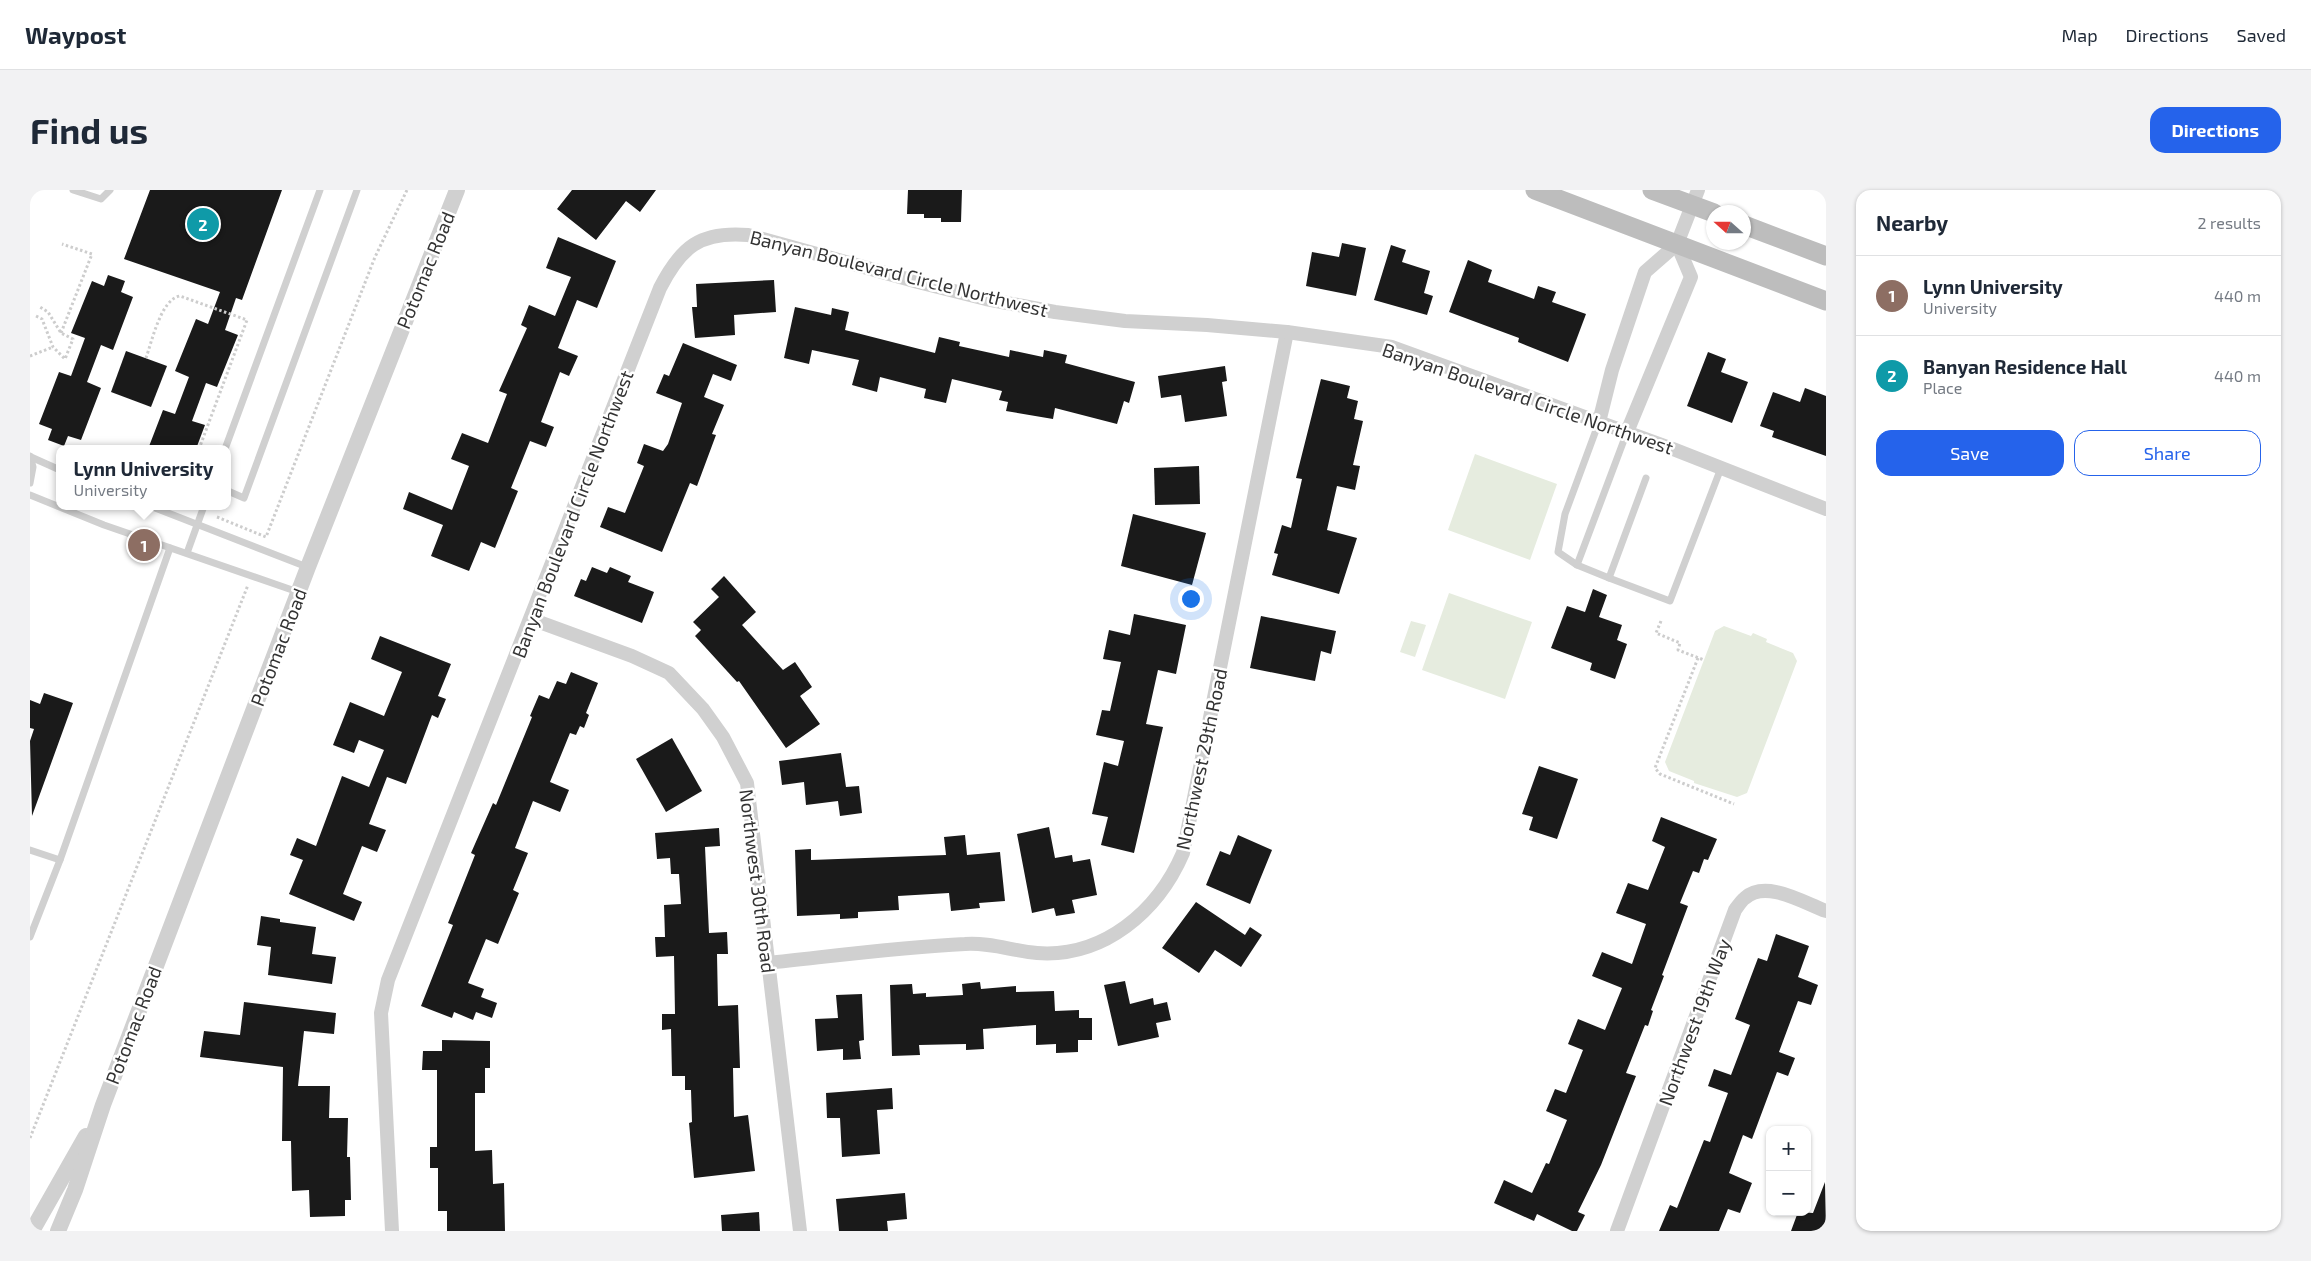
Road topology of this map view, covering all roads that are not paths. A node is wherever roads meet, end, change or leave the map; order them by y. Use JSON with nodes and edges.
{"nodes":[{"id":1,"x":73,"y":190,"type":"edge"},
{"id":2,"x":110,"y":190,"type":"edge"},
{"id":3,"x":320,"y":190,"type":"edge"},
{"id":4,"x":357,"y":190,"type":"edge"},
{"id":5,"x":457,"y":190,"type":"edge"},
{"id":6,"x":1535,"y":190,"type":"edge"},
{"id":7,"x":1652,"y":190,"type":"edge"},
{"id":8,"x":1695,"y":198,"type":"edge"},
{"id":9,"x":1706,"y":207,"type":"edge"},
{"id":10,"x":1751,"y":228,"type":"edge"},
{"id":11,"x":1677,"y":244,"type":"junction"},
{"id":12,"x":1826,"y":256,"type":"edge"},
{"id":13,"x":1826,"y":301,"type":"edge"},
{"id":14,"x":1287,"y":332,"type":"junction"},
{"id":15,"x":1599,"y":422,"type":"junction"},
{"id":16,"x":1627,"y":432,"type":"junction"},
{"id":17,"x":226,"y":445,"type":"edge"},
{"id":18,"x":30,"y":457,"type":"edge"},
{"id":19,"x":56,"y":468,"type":"edge"},
{"id":20,"x":1721,"y":468,"type":"junction"},
{"id":21,"x":1646,"y":478,"type":"dead end"},
{"id":22,"x":30,"y":483,"type":"edge"},
{"id":23,"x":231,"y":493,"type":"edge"},
{"id":24,"x":30,"y":495,"type":"edge"},
{"id":25,"x":56,"y":506,"type":"edge"},
{"id":26,"x":1826,"y":509,"type":"edge"},
{"id":27,"x":67,"y":510,"type":"edge"},
{"id":28,"x":160,"y":510,"type":"edge"},
{"id":29,"x":202,"y":510,"type":"edge"},
{"id":30,"x":196,"y":525,"type":"junction"},
{"id":31,"x":170,"y":548,"type":"junction"},
{"id":32,"x":186,"y":553,"type":"junction"},
{"id":33,"x":1577,"y":565,"type":"junction"},
{"id":34,"x":308,"y":567,"type":"junction"},
{"id":35,"x":1609,"y":578,"type":"junction"},
{"id":36,"x":298,"y":592,"type":"junction"},
{"id":37,"x":531,"y":619,"type":"junction"},
{"id":38,"x":30,"y":850,"type":"edge"},
{"id":39,"x":60,"y":860,"type":"junction"},
{"id":40,"x":1826,"y":911,"type":"edge"},
{"id":41,"x":30,"y":937,"type":"edge"},
{"id":42,"x":768,"y":963,"type":"junction"},
{"id":43,"x":103,"y":1105,"type":"junction"},
{"id":44,"x":32,"y":1231,"type":"edge"},
{"id":45,"x":58,"y":1231,"type":"edge"},
{"id":46,"x":392,"y":1231,"type":"edge"},
{"id":47,"x":800,"y":1231,"type":"edge"},
{"id":48,"x":1617,"y":1231,"type":"edge"}],
"edges":[{"from":1,"to":2,"type":"lane"},
{"from":3,"to":17,"type":"lane"},
{"from":4,"to":23,"type":"lane"},
{"from":5,"to":34,"type":"street","name":"Potomac Road"},
{"from":6,"to":11,"type":"main road"},
{"from":7,"to":8,"type":"main road"},
{"from":8,"to":9,"type":"main road"},
{"from":8,"to":11,"type":"street"},
{"from":10,"to":12,"type":"main road"},
{"from":11,"to":13,"type":"main road"},
{"from":11,"to":15,"type":"street"},
{"from":11,"to":16,"type":"street"},
{"from":14,"to":15,"type":"street","name":"Banyan Boulevard Circle Northwest"},
{"from":14,"to":37,"type":"street","name":"Banyan Boulevard Circle Northwest"},
{"from":14,"to":42,"type":"street","name":"Northwest 29th Road"},
{"from":15,"to":16,"type":"street","name":"Banyan Boulevard Circle Northwest"},
{"from":15,"to":33,"type":"lane"},
{"from":16,"to":20,"type":"street","name":"Banyan Boulevard Circle Northwest"},
{"from":16,"to":33,"type":"lane"},
{"from":18,"to":19,"type":"lane"},
{"from":18,"to":22,"type":"lane"},
{"from":20,"to":26,"type":"street","name":"Banyan Boulevard Circle Northwest"},
{"from":20,"to":35,"type":"lane"},
{"from":21,"to":35,"type":"lane"},
{"from":24,"to":25,"type":"lane"},
{"from":27,"to":31,"type":"lane"},
{"from":28,"to":30,"type":"lane"},
{"from":29,"to":30,"type":"lane"},
{"from":30,"to":32,"type":"lane"},
{"from":30,"to":34,"type":"lane"},
{"from":31,"to":32,"type":"lane"},
{"from":31,"to":39,"type":"lane"},
{"from":32,"to":36,"type":"lane"},
{"from":33,"to":35,"type":"lane"},
{"from":34,"to":36,"type":"street","name":"Potomac Road"},
{"from":36,"to":43,"type":"street","name":"Potomac Road"},
{"from":37,"to":42,"type":"street","name":"Northwest 30th Road"},
{"from":37,"to":46,"type":"street","name":"Banyan Boulevard Circle Northwest"},
{"from":38,"to":39,"type":"lane"},
{"from":39,"to":41,"type":"lane"},
{"from":40,"to":48,"type":"street","name":"Northwest 19th Way"},
{"from":42,"to":47,"type":"street","name":"Northwest 30th Road"},
{"from":43,"to":44,"type":"street","name":"Potomac Road"},
{"from":43,"to":45,"type":"street","name":"Potomac Road"}]}
